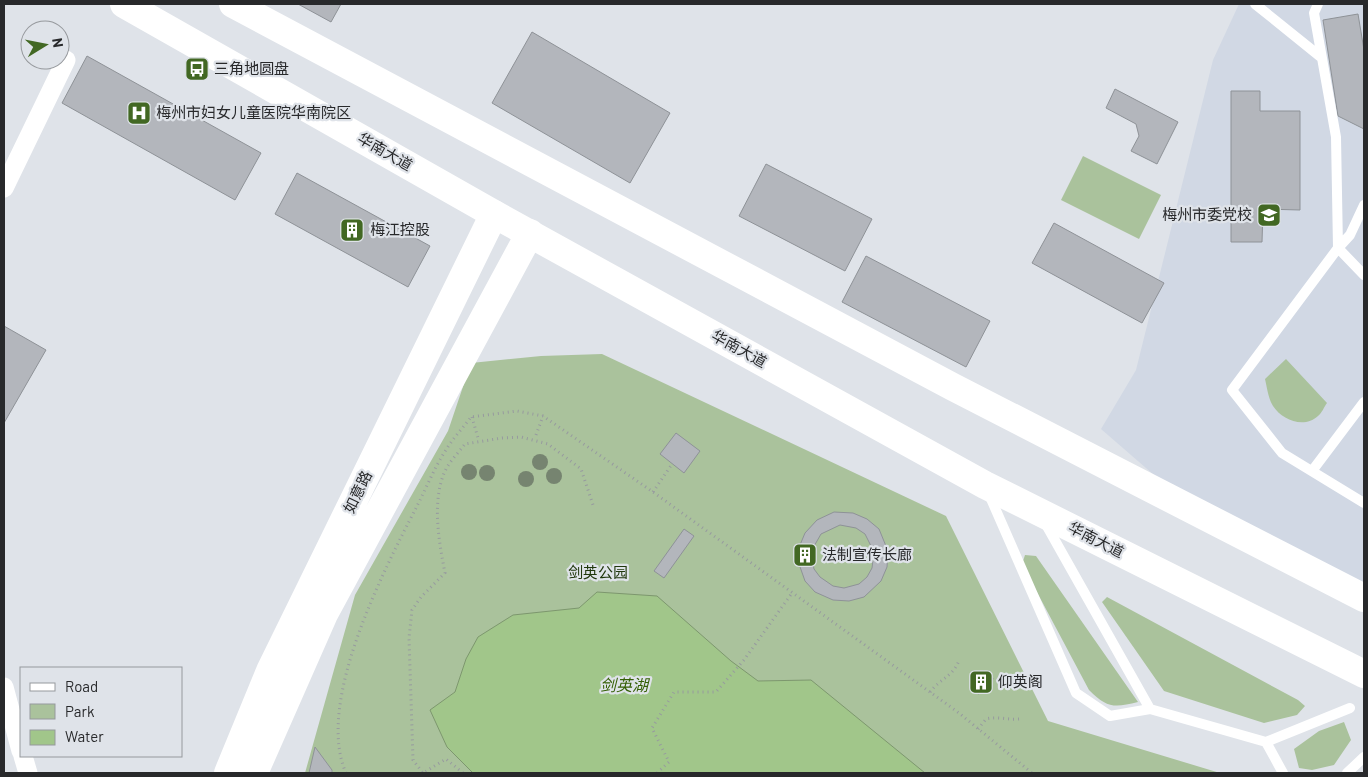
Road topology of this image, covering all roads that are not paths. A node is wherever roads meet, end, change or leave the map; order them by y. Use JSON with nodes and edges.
{"nodes":[{"id":1,"x":124,"y":4,"type":"edge"},
{"id":2,"x":233,"y":4,"type":"edge"},
{"id":3,"x":1255,"y":4,"type":"edge"},
{"id":4,"x":1318,"y":4,"type":"edge"},
{"id":5,"x":1322,"y":58,"type":"junction"},
{"id":6,"x":61,"y":70,"type":"edge"},
{"id":7,"x":4,"y":188,"type":"edge"},
{"id":8,"x":1364,"y":205,"type":"edge"},
{"id":9,"x":494,"y":214,"type":"junction"},
{"id":10,"x":530,"y":234,"type":"junction"},
{"id":11,"x":1338,"y":248,"type":"junction"},
{"id":12,"x":1364,"y":275,"type":"edge"},
{"id":13,"x":1364,"y":402,"type":"edge"},
{"id":14,"x":1312,"y":471,"type":"junction"},
{"id":15,"x":984,"y":485,"type":"junction"},
{"id":16,"x":1364,"y":503,"type":"edge"},
{"id":17,"x":1039,"y":512,"type":"junction"},
{"id":18,"x":1364,"y":598,"type":"edge"},
{"id":19,"x":1364,"y":674,"type":"edge"},
{"id":20,"x":4,"y":687,"type":"edge"},
{"id":21,"x":1350,"y":708,"type":"dead end"},
{"id":22,"x":1150,"y":709,"type":"junction"},
{"id":23,"x":1266,"y":742,"type":"junction"},
{"id":24,"x":20,"y":747,"type":"edge"},
{"id":25,"x":23,"y":757,"type":"edge"},
{"id":26,"x":1364,"y":757,"type":"edge"},
{"id":27,"x":28,"y":773,"type":"edge"},
{"id":28,"x":228,"y":773,"type":"edge"},
{"id":29,"x":254,"y":773,"type":"edge"},
{"id":30,"x":1283,"y":773,"type":"edge"},
{"id":31,"x":1347,"y":773,"type":"edge"}],
"edges":[{"from":1,"to":9,"type":"main road","name":"华南大道"},
{"from":2,"to":18,"type":"main road"},
{"from":3,"to":5,"type":"lane"},
{"from":4,"to":5,"type":"lane"},
{"from":5,"to":11,"type":"lane"},
{"from":6,"to":7,"type":"street"},
{"from":8,"to":11,"type":"lane"},
{"from":9,"to":10,"type":"main road","name":"华南大道"},
{"from":9,"to":28,"type":"main road","name":"如意路"},
{"from":10,"to":15,"type":"main road","name":"华南大道"},
{"from":10,"to":29,"type":"main road","name":"如意路"},
{"from":11,"to":12,"type":"lane"},
{"from":11,"to":14,"type":"lane"},
{"from":13,"to":14,"type":"lane"},
{"from":14,"to":16,"type":"lane"},
{"from":15,"to":17,"type":"main road","name":"华南大道"},
{"from":15,"to":22,"type":"lane"},
{"from":17,"to":19,"type":"main road","name":"华南大道"},
{"from":17,"to":22,"type":"lane"},
{"from":20,"to":24,"type":"street"},
{"from":21,"to":23,"type":"lane"},
{"from":22,"to":23,"type":"lane"},
{"from":23,"to":30,"type":"lane"},
{"from":25,"to":27,"type":"street"},
{"from":26,"to":31,"type":"lane"}]}
